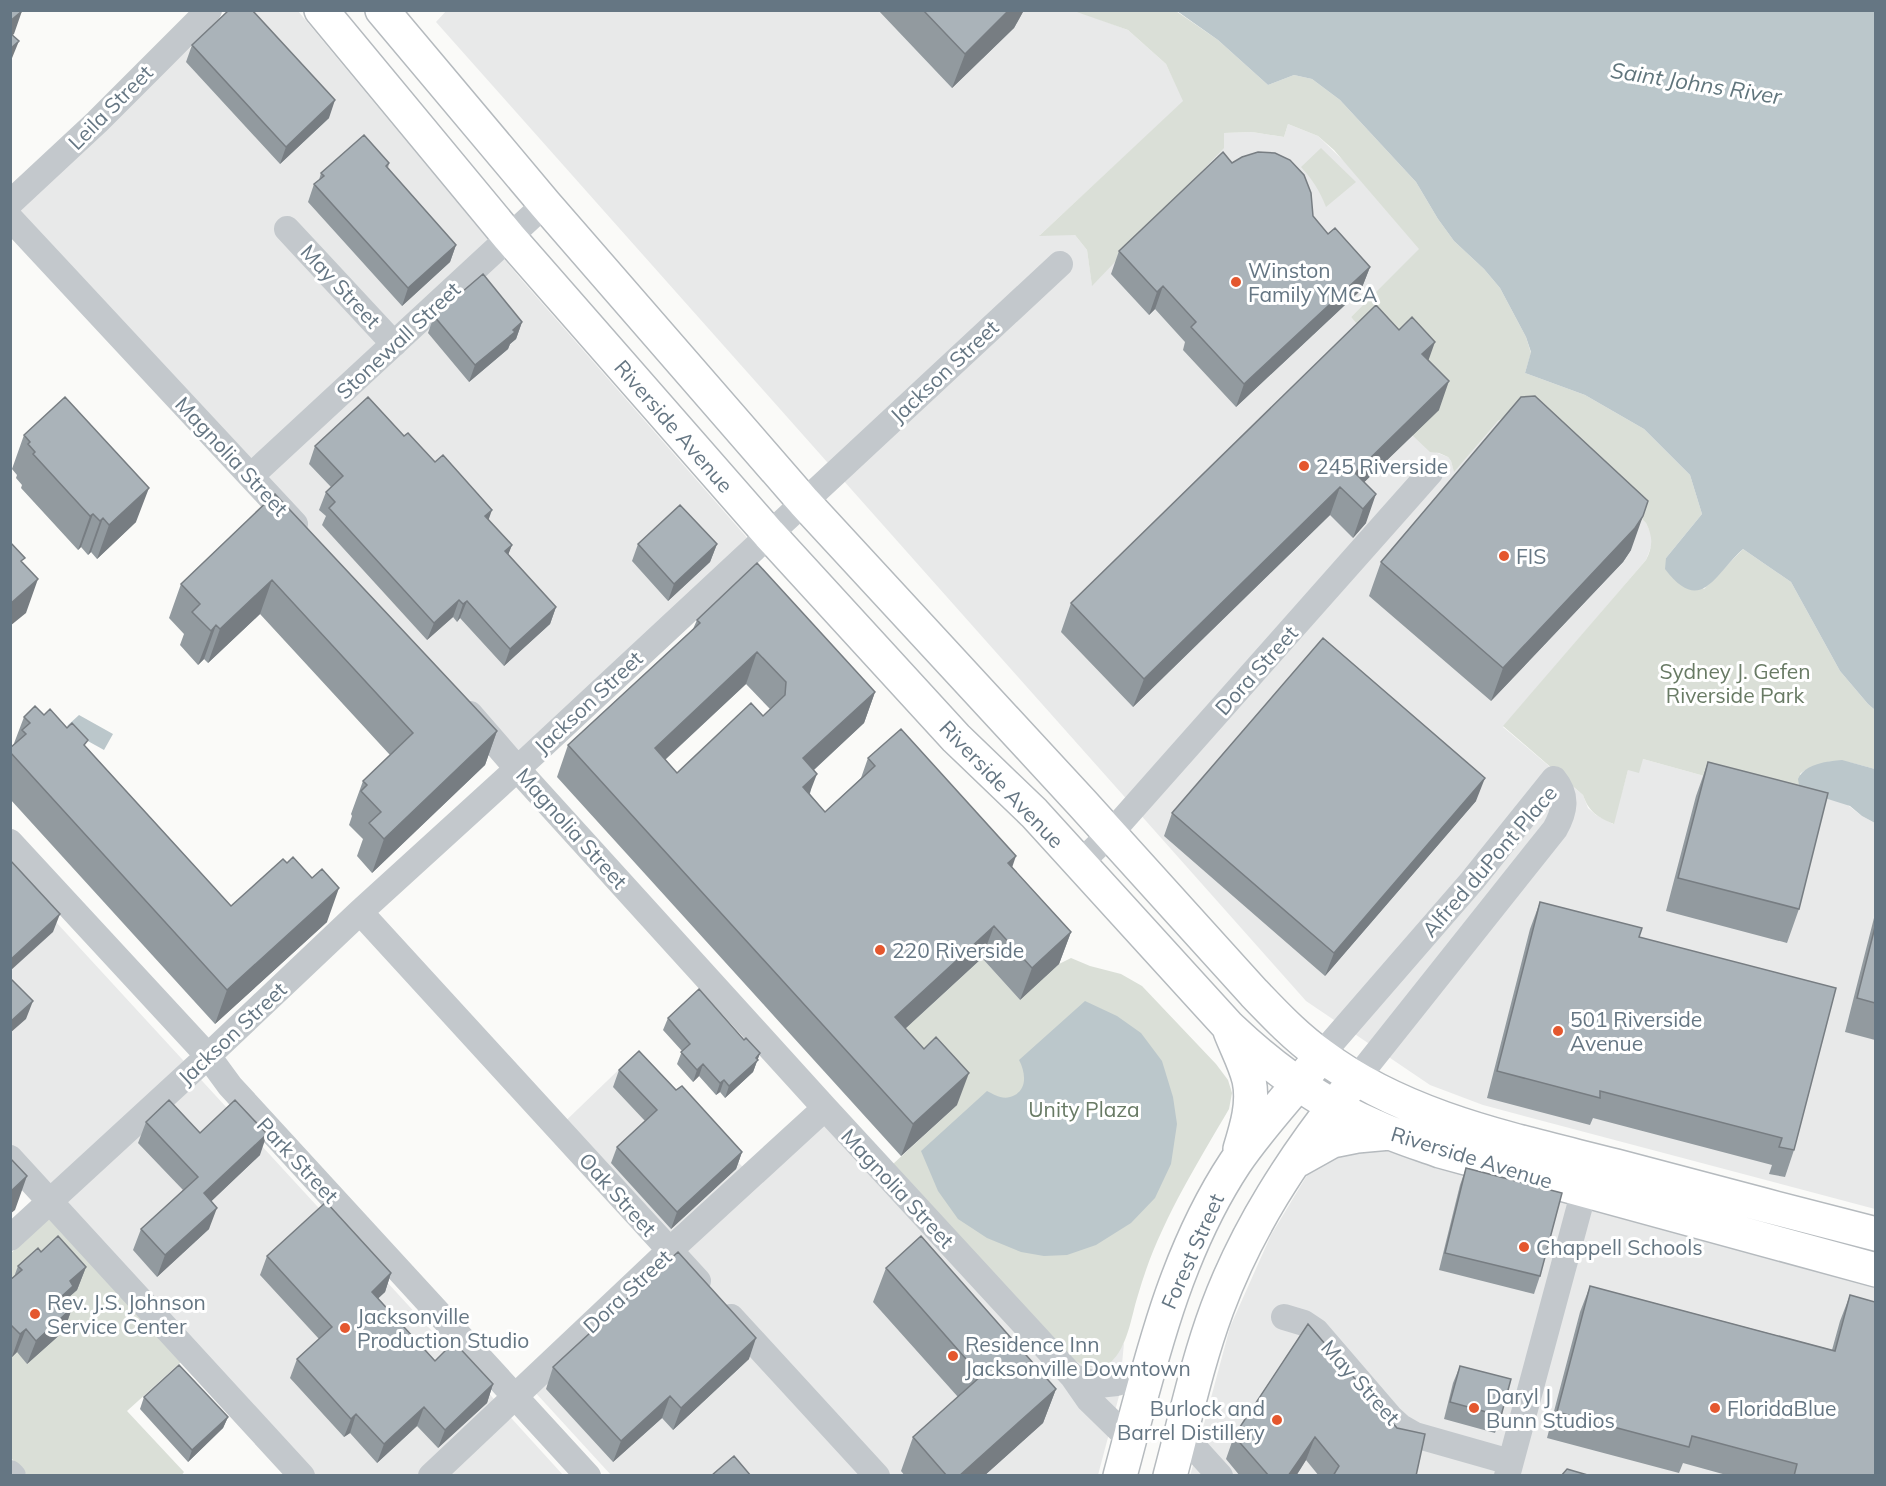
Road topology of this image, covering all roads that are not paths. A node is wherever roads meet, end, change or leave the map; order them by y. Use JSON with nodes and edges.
{"nodes":[{"id":1,"x":209,"y":10,"type":"edge"},
{"id":2,"x":321,"y":10,"type":"edge"},
{"id":3,"x":382,"y":10,"type":"edge"},
{"id":4,"x":10,"y":203,"type":"edge"},
{"id":5,"x":545,"y":204,"type":"junction"},
{"id":6,"x":10,"y":218,"type":"edge"},
{"id":7,"x":286,"y":229,"type":"dead end"},
{"id":8,"x":509,"y":237,"type":"junction"},
{"id":9,"x":1060,"y":264,"type":"dead end"},
{"id":10,"x":394,"y":344,"type":"junction"},
{"id":11,"x":1430,"y":473,"type":"dead end"},
{"id":12,"x":251,"y":476,"type":"junction"},
{"id":13,"x":804,"y":502,"type":"junction"},
{"id":14,"x":769,"y":534,"type":"junction"},
{"id":15,"x":311,"y":541,"type":"edge"},
{"id":16,"x":457,"y":700,"type":"edge"},
{"id":17,"x":518,"y":768,"type":"junction"},
{"id":18,"x":1110,"y":834,"type":"junction"},
{"id":19,"x":10,"y":842,"type":"edge"},
{"id":20,"x":1079,"y":864,"type":"junction"},
{"id":21,"x":360,"y":912,"type":"junction"},
{"id":22,"x":1229,"y":1027,"type":"junction"},
{"id":23,"x":1321,"y":1055,"type":"junction"},
{"id":24,"x":208,"y":1056,"type":"junction"},
{"id":25,"x":1357,"y":1078,"type":"junction"},
{"id":26,"x":1299,"y":1084,"type":"junction"},
{"id":27,"x":1334,"y":1107,"type":"junction"},
{"id":28,"x":825,"y":1108,"type":"junction"},
{"id":29,"x":1390,"y":1133,"type":"junction"},
{"id":30,"x":10,"y":1158,"type":"edge"},
{"id":31,"x":1236,"y":1162,"type":"junction"},
{"id":32,"x":1292,"y":1164,"type":"junction"},
{"id":33,"x":1588,"y":1175,"type":"junction"},
{"id":34,"x":50,"y":1201,"type":"junction"},
{"id":35,"x":1875,"y":1234,"type":"edge"},
{"id":36,"x":10,"y":1238,"type":"edge"},
{"id":37,"x":1875,"y":1250,"type":"edge"},
{"id":38,"x":669,"y":1251,"type":"junction"},
{"id":39,"x":1860,"y":1265,"type":"edge"},
{"id":40,"x":1284,"y":1317,"type":"dead end"},
{"id":41,"x":1147,"y":1373,"type":"junction"},
{"id":42,"x":1073,"y":1377,"type":"junction"},
{"id":43,"x":516,"y":1396,"type":"junction"},
{"id":44,"x":1181,"y":1433,"type":"junction"},
{"id":45,"x":1130,"y":1440,"type":"junction"},
{"id":46,"x":1509,"y":1469,"type":"edge"},
{"id":47,"x":302,"y":1476,"type":"edge"},
{"id":48,"x":431,"y":1476,"type":"edge"},
{"id":49,"x":588,"y":1476,"type":"edge"},
{"id":50,"x":877,"y":1476,"type":"edge"},
{"id":51,"x":1120,"y":1476,"type":"edge"},
{"id":52,"x":1170,"y":1476,"type":"edge"},
{"id":53,"x":1220,"y":1476,"type":"edge"}],
"edges":[{"from":1,"to":4,"type":"street","name":"Leila Street"},
{"from":2,"to":8,"type":"main road","name":"Riverside Avenue"},
{"from":3,"to":5,"type":"main road","name":"Riverside Avenue"},
{"from":5,"to":8,"type":"street","name":"Stonewall Street"},
{"from":5,"to":13,"type":"main road","name":"Riverside Avenue"},
{"from":6,"to":12,"type":"street","name":"Magnolia Street"},
{"from":7,"to":10,"type":"street","name":"May Street"},
{"from":8,"to":10,"type":"street","name":"Stonewall Street"},
{"from":8,"to":14,"type":"main road","name":"Riverside Avenue"},
{"from":9,"to":13,"type":"street","name":"Jackson Street"},
{"from":10,"to":12,"type":"street","name":"Stonewall Street"},
{"from":11,"to":18,"type":"street","name":"Dora Street"},
{"from":12,"to":15,"type":"street","name":"Magnolia Street"},
{"from":13,"to":14,"type":"street","name":"Jackson Street"},
{"from":13,"to":18,"type":"main road","name":"Riverside Avenue"},
{"from":14,"to":17,"type":"street","name":"Jackson Street"},
{"from":14,"to":20,"type":"main road","name":"Riverside Avenue"},
{"from":16,"to":17,"type":"street","name":"Magnolia Street"},
{"from":17,"to":21,"type":"street","name":"Jackson Street"},
{"from":17,"to":28,"type":"street","name":"Magnolia Street"},
{"from":18,"to":20,"type":"street","name":"Dora Street"},
{"from":18,"to":23,"type":"main road","name":"Riverside Avenue"},
{"from":19,"to":24,"type":"street","name":"Park Street"},
{"from":20,"to":22,"type":"main road","name":"Riverside Avenue"},
{"from":21,"to":24,"type":"street","name":"Jackson Street"},
{"from":21,"to":38,"type":"street","name":"Oak Street"},
{"from":22,"to":26,"type":"main road","name":"Riverside Avenue"},
{"from":22,"to":31,"type":"main road"},
{"from":23,"to":25,"type":"main road","name":"Riverside Avenue"},
{"from":23,"to":25,"type":"street","name":"Alfred duPont Place"},
{"from":23,"to":26,"type":"main road","name":"Forest Street"},
{"from":24,"to":34,"type":"street","name":"Jackson Street"},
{"from":24,"to":43,"type":"street","name":"Park Street"},
{"from":25,"to":27,"type":"main road"},
{"from":25,"to":33,"type":"main road","name":"Riverside Avenue"},
{"from":26,"to":27,"type":"main road","name":"Riverside Avenue"},
{"from":26,"to":31,"type":"main road","name":"Forest Street"},
{"from":27,"to":29,"type":"main road","name":"Riverside Avenue"},
{"from":27,"to":32,"type":"main road"},
{"from":28,"to":38,"type":"street","name":"Dora Street"},
{"from":28,"to":42,"type":"street","name":"Magnolia Street"},
{"from":29,"to":32,"type":"main road"},
{"from":29,"to":33,"type":"main road","name":"Riverside Avenue"},
{"from":30,"to":34,"type":"street"},
{"from":31,"to":41,"type":"main road","name":"Forest Street"},
{"from":32,"to":44,"type":"main road"},
{"from":33,"to":35,"type":"main road","name":"Riverside Avenue"},
{"from":33,"to":39,"type":"main road","name":"Riverside Avenue"},
{"from":33,"to":46,"type":"street"},
{"from":34,"to":36,"type":"street","name":"Jackson Street"},
{"from":34,"to":47,"type":"street"},
{"from":37,"to":39,"type":"main road"},
{"from":38,"to":43,"type":"street","name":"Dora Street"},
{"from":38,"to":50,"type":"street","name":"Oak Street"},
{"from":40,"to":46,"type":"street","name":"May Street"},
{"from":41,"to":42,"type":"street"},
{"from":41,"to":45,"type":"main road","name":"Forest Street"},
{"from":42,"to":45,"type":"street","name":"Magnolia Street"},
{"from":43,"to":48,"type":"street","name":"Dora Street"},
{"from":43,"to":49,"type":"street","name":"Park Street"},
{"from":44,"to":52,"type":"main road"},
{"from":44,"to":53,"type":"street"},
{"from":45,"to":51,"type":"main road","name":"Forest Street"}]}
